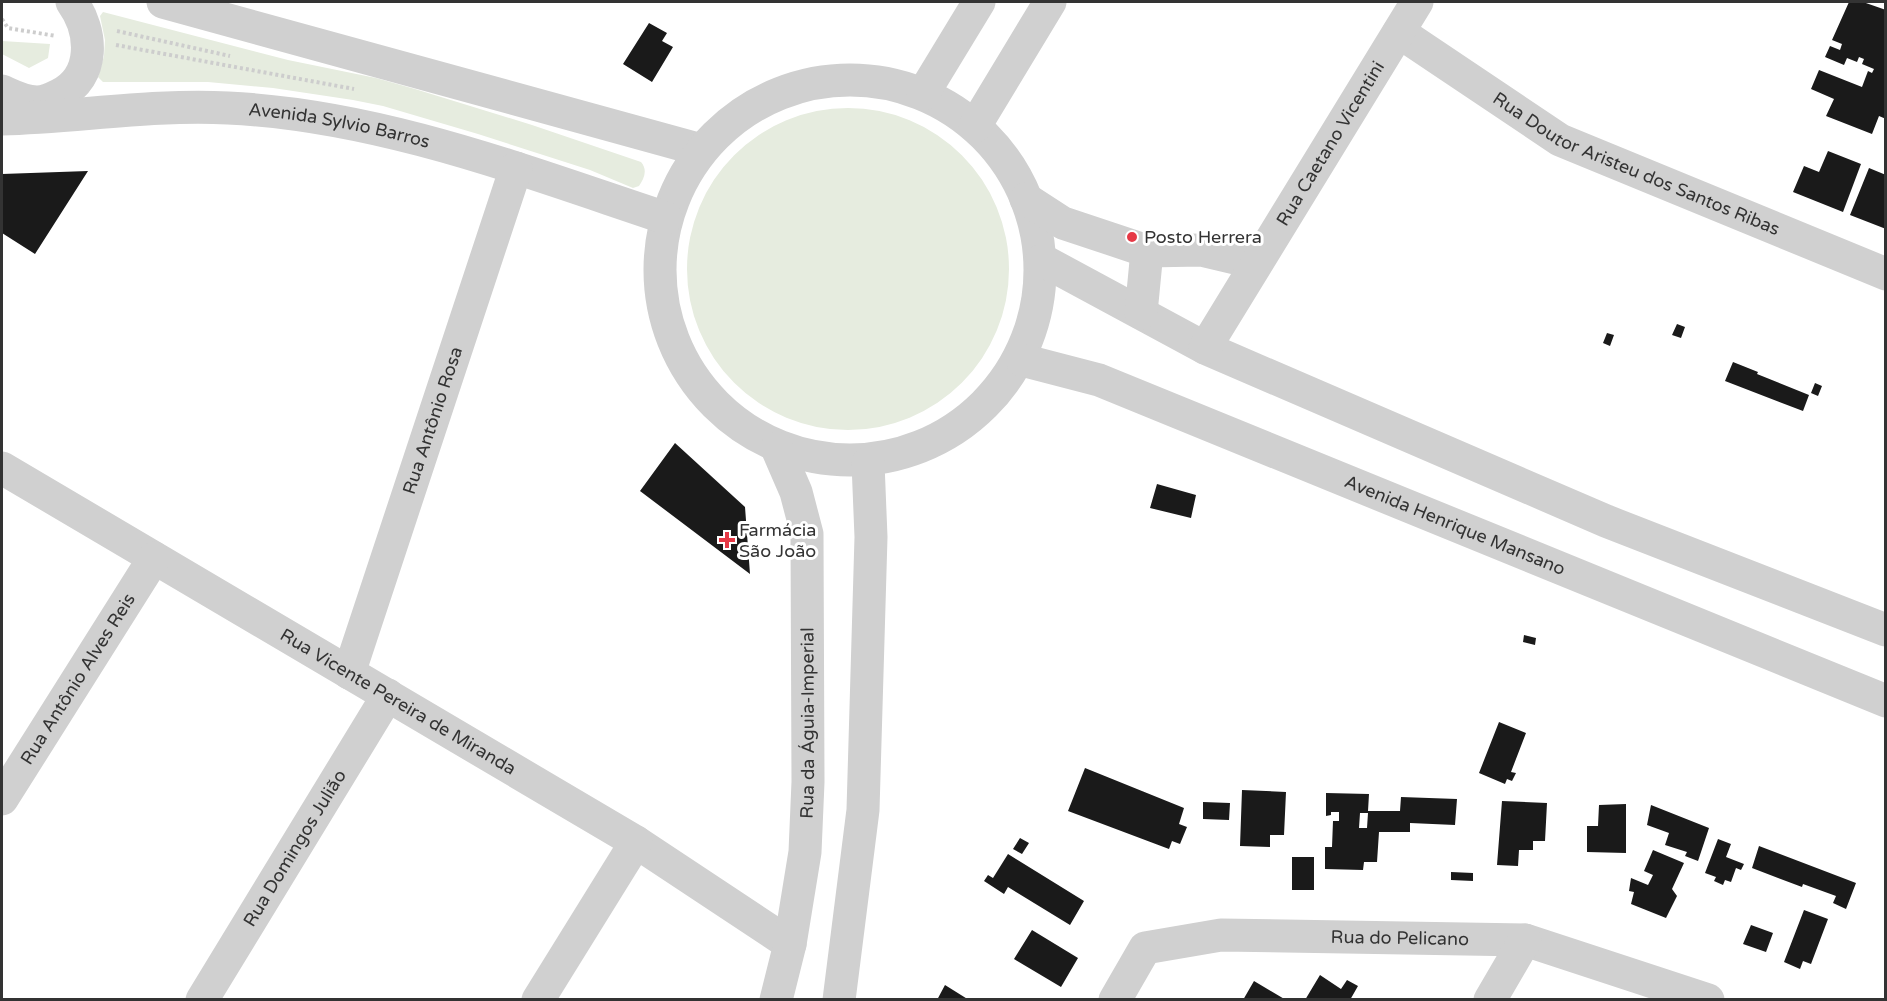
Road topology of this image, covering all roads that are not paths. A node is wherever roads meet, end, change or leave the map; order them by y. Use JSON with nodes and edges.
{"nodes":[{"id":1,"x":72,"y":2,"type":"edge"},
{"id":2,"x":163,"y":2,"type":"edge"},
{"id":3,"x":979,"y":2,"type":"edge"},
{"id":4,"x":1050,"y":2,"type":"edge"},
{"id":5,"x":1418,"y":2,"type":"edge"},
{"id":6,"x":217,"y":8,"type":"edge"},
{"id":7,"x":1399,"y":32,"type":"junction"},
{"id":8,"x":72,"y":88,"type":"junction"},
{"id":9,"x":2,"y":91,"type":"edge"},
{"id":10,"x":923,"y":94,"type":"junction"},
{"id":11,"x":185,"y":107,"type":"junction"},
{"id":12,"x":2,"y":119,"type":"edge"},
{"id":13,"x":975,"y":126,"type":"junction"},
{"id":14,"x":701,"y":150,"type":"junction"},
{"id":15,"x":516,"y":168,"type":"junction"},
{"id":16,"x":1026,"y":199,"type":"junction"},
{"id":17,"x":666,"y":218,"type":"junction"},
{"id":18,"x":1147,"y":251,"type":"junction"},
{"id":19,"x":1042,"y":260,"type":"junction"},
{"id":20,"x":1256,"y":263,"type":"junction"},
{"id":21,"x":1886,"y":274,"type":"edge"},
{"id":22,"x":1141,"y":313,"type":"junction"},
{"id":23,"x":1205,"y":348,"type":"junction"},
{"id":24,"x":1022,"y":360,"type":"junction"},
{"id":25,"x":777,"y":448,"type":"junction"},
{"id":26,"x":868,"y":462,"type":"junction"},
{"id":27,"x":2,"y":468,"type":"edge"},
{"id":28,"x":154,"y":558,"type":"junction"},
{"id":29,"x":1886,"y":630,"type":"edge"},
{"id":30,"x":350,"y":673,"type":"junction"},
{"id":31,"x":388,"y":695,"type":"junction"},
{"id":32,"x":1886,"y":701,"type":"edge"},
{"id":33,"x":4,"y":791,"type":"edge"},
{"id":34,"x":636,"y":842,"type":"junction"},
{"id":35,"x":1525,"y":940,"type":"junction"},
{"id":36,"x":790,"y":944,"type":"junction"},
{"id":37,"x":202,"y":999,"type":"edge"},
{"id":38,"x":538,"y":999,"type":"edge"},
{"id":39,"x":777,"y":999,"type":"edge"},
{"id":40,"x":839,"y":999,"type":"edge"},
{"id":41,"x":1115,"y":999,"type":"edge"},
{"id":42,"x":1490,"y":999,"type":"edge"},
{"id":43,"x":1708,"y":999,"type":"edge"}],
"edges":[{"from":1,"to":8,"type":"street"},
{"from":2,"to":6,"type":"street"},
{"from":3,"to":10,"type":"street"},
{"from":4,"to":13,"type":"street"},
{"from":5,"to":7,"type":"street","name":"Rua Caetano Vicentini"},
{"from":6,"to":14,"type":"street"},
{"from":7,"to":20,"type":"street","name":"Rua Caetano Vicentini"},
{"from":7,"to":21,"type":"street","name":"Rua Doutor Aristeu dos Santos Ribas"},
{"from":8,"to":9,"type":"street"},
{"from":8,"to":11,"type":"street"},
{"from":10,"to":13,"type":"street"},
{"from":10,"to":14,"type":"street"},
{"from":11,"to":12,"type":"street","name":"Avenida Sylvio Barros"},
{"from":11,"to":15,"type":"street","name":"Avenida Sylvio Barros"},
{"from":13,"to":16,"type":"street"},
{"from":14,"to":17,"type":"street"},
{"from":15,"to":17,"type":"street","name":"Avenida Sylvio Barros"},
{"from":15,"to":30,"type":"street","name":"Rua Antônio Rosa"},
{"from":16,"to":18,"type":"street"},
{"from":16,"to":19,"type":"street"},
{"from":17,"to":25,"type":"street"},
{"from":18,"to":20,"type":"street"},
{"from":18,"to":22,"type":"street"},
{"from":19,"to":22,"type":"street"},
{"from":19,"to":24,"type":"street"},
{"from":20,"to":23,"type":"street","name":"Rua Caetano Vicentini"},
{"from":22,"to":23,"type":"street"},
{"from":23,"to":29,"type":"street"},
{"from":24,"to":26,"type":"street"},
{"from":24,"to":32,"type":"street","name":"Avenida Henrique Mansano"},
{"from":25,"to":26,"type":"street"},
{"from":25,"to":36,"type":"street","name":"Rua da Águia-Imperial"},
{"from":26,"to":40,"type":"street"},
{"from":27,"to":28,"type":"street","name":"Rua Vicente Pereira de Miranda"},
{"from":28,"to":30,"type":"street","name":"Rua Vicente Pereira de Miranda"},
{"from":28,"to":33,"type":"street","name":"Rua Antônio Alves Reis"},
{"from":30,"to":31,"type":"street","name":"Rua Vicente Pereira de Miranda"},
{"from":31,"to":34,"type":"street","name":"Rua Vicente Pereira de Miranda"},
{"from":31,"to":37,"type":"street","name":"Rua Domingos Julião"},
{"from":34,"to":36,"type":"street","name":"Rua Vicente Pereira de Miranda"},
{"from":34,"to":38,"type":"street"},
{"from":35,"to":41,"type":"street","name":"Rua do Pelicano"},
{"from":35,"to":42,"type":"street"},
{"from":35,"to":43,"type":"street","name":"Rua do Pelicano"},
{"from":36,"to":39,"type":"street","name":"Rua da Águia-Imperial"}]}
